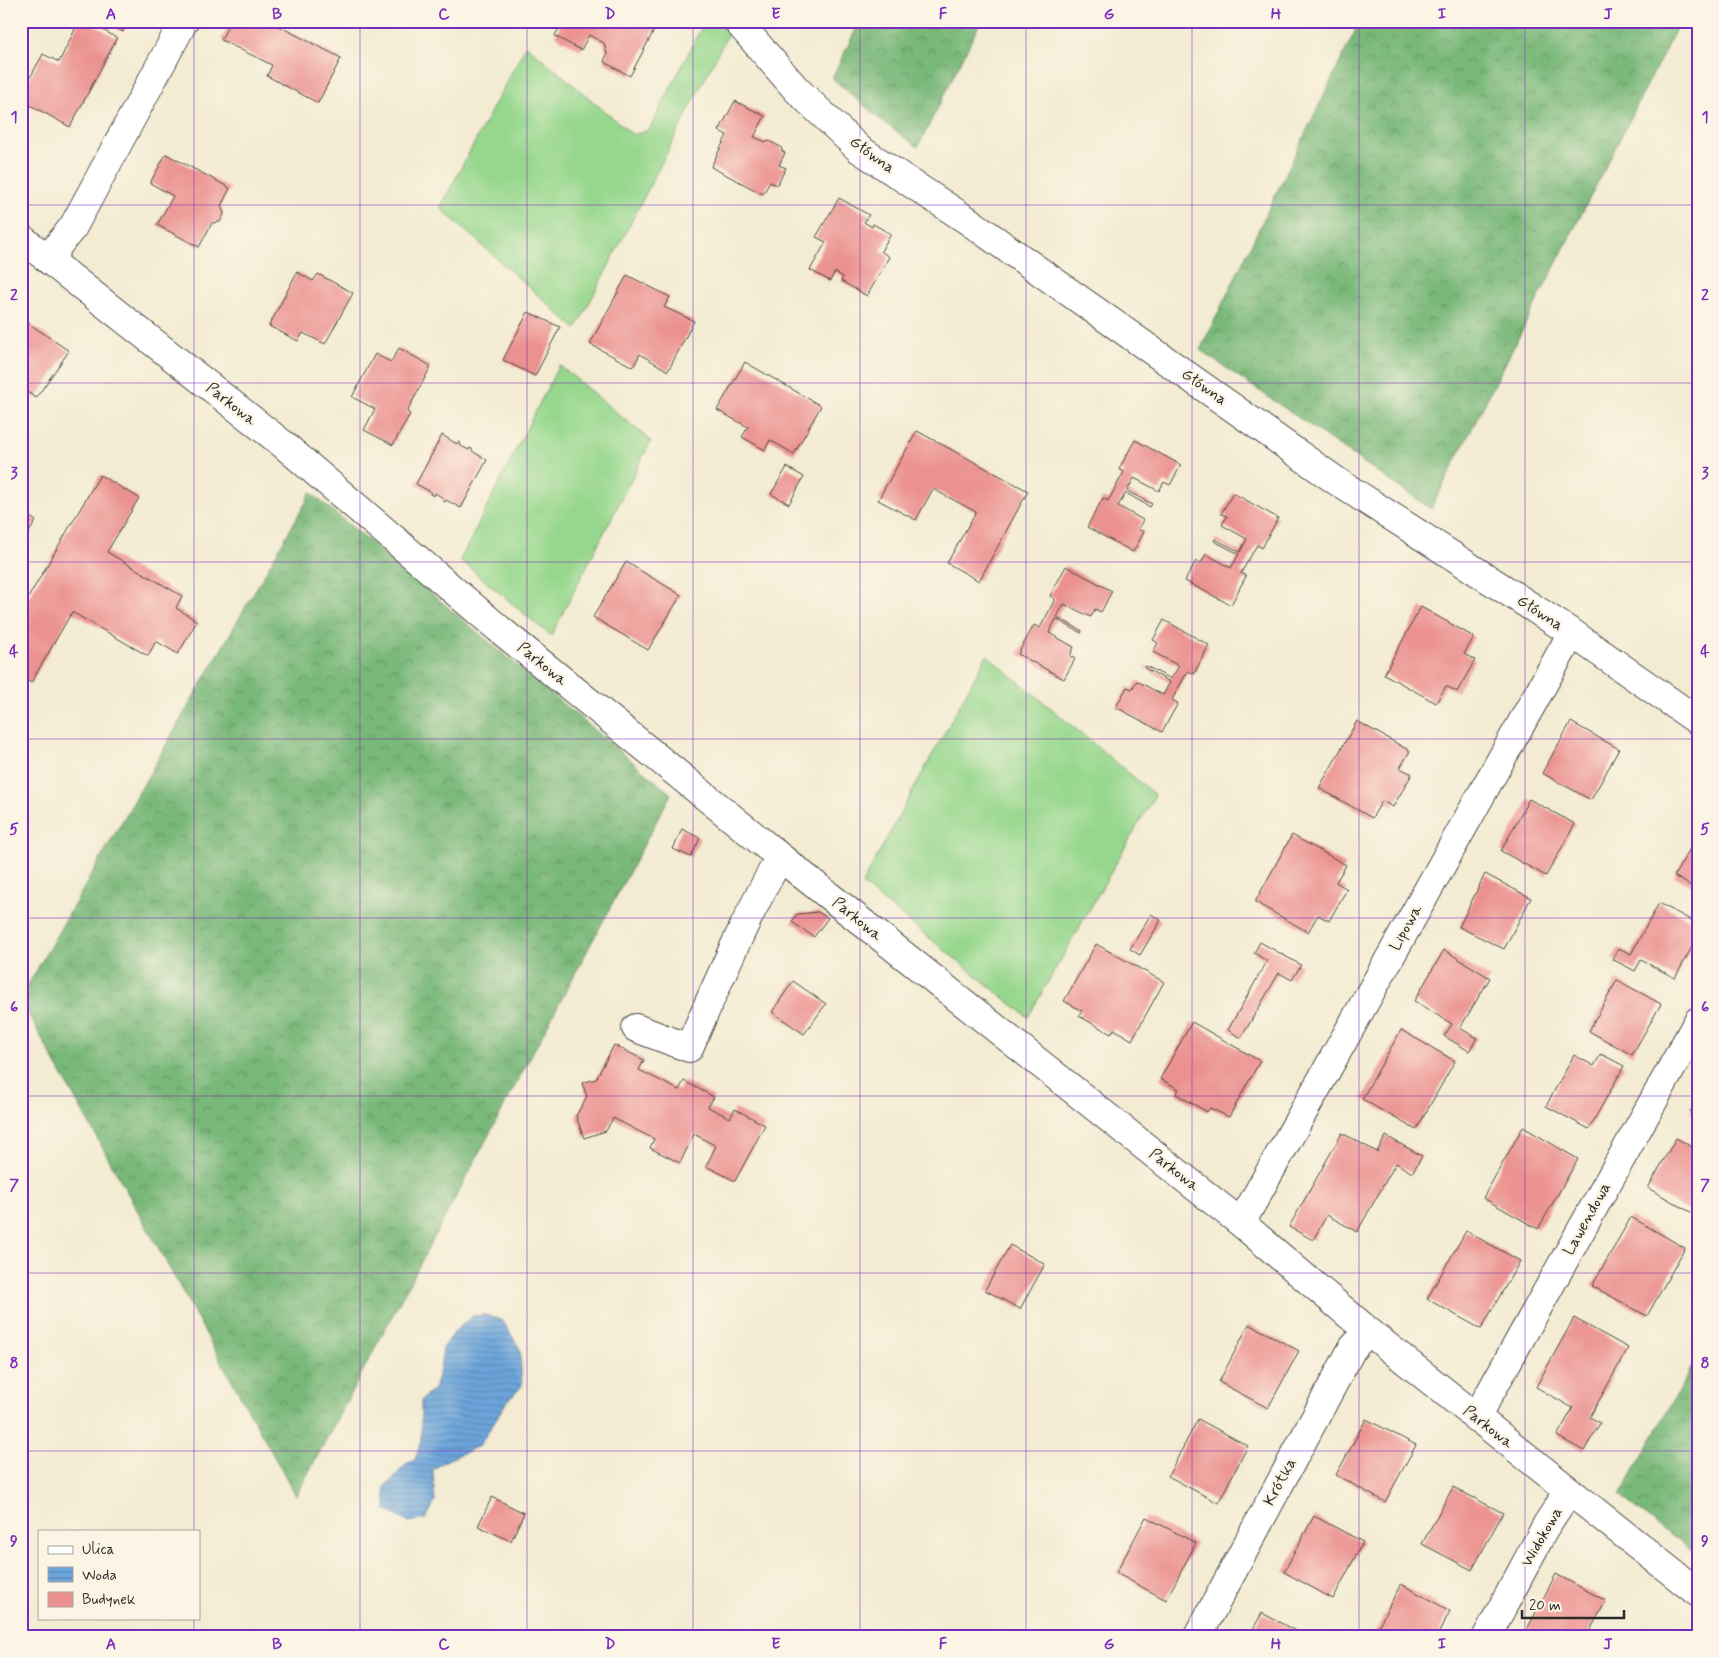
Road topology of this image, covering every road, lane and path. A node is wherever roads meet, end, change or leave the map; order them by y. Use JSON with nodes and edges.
{"nodes":[{"id":1,"x":184,"y":21,"type":"edge"},
{"id":2,"x":737,"y":21,"type":"edge"},
{"id":3,"x":21,"y":238,"type":"edge"},
{"id":4,"x":50,"y":261,"type":"junction"},
{"id":5,"x":1572,"y":633,"type":"junction"},
{"id":6,"x":1698,"y":721,"type":"edge"},
{"id":7,"x":780,"y":857,"type":"junction"},
{"id":8,"x":1698,"y":1021,"type":"edge"},
{"id":9,"x":636,"y":1028,"type":"dead end"},
{"id":10,"x":1241,"y":1223,"type":"junction"},
{"id":11,"x":1368,"y":1331,"type":"junction"},
{"id":12,"x":1476,"y":1418,"type":"junction"},
{"id":13,"x":1569,"y":1491,"type":"junction"},
{"id":14,"x":1698,"y":1593,"type":"edge"},
{"id":15,"x":1198,"y":1636,"type":"edge"},
{"id":16,"x":1487,"y":1636,"type":"edge"}],
"edges":[{"from":1,"to":4,"type":"street"},
{"from":2,"to":5,"type":"street","name":"Główna"},
{"from":3,"to":4,"type":"street","name":"Parkowa"},
{"from":4,"to":7,"type":"street","name":"Parkowa"},
{"from":5,"to":6,"type":"street","name":"Główna"},
{"from":5,"to":10,"type":"street","name":"Lipowa"},
{"from":7,"to":9,"type":"street"},
{"from":7,"to":10,"type":"street","name":"Parkowa"},
{"from":8,"to":12,"type":"street","name":"Lawendowa"},
{"from":10,"to":11,"type":"street","name":"Parkowa"},
{"from":11,"to":12,"type":"street","name":"Parkowa"},
{"from":11,"to":15,"type":"street","name":"Krótka"},
{"from":12,"to":13,"type":"street","name":"Parkowa"},
{"from":13,"to":14,"type":"street","name":"Parkowa"},
{"from":13,"to":16,"type":"street","name":"Widokowa"}]}
